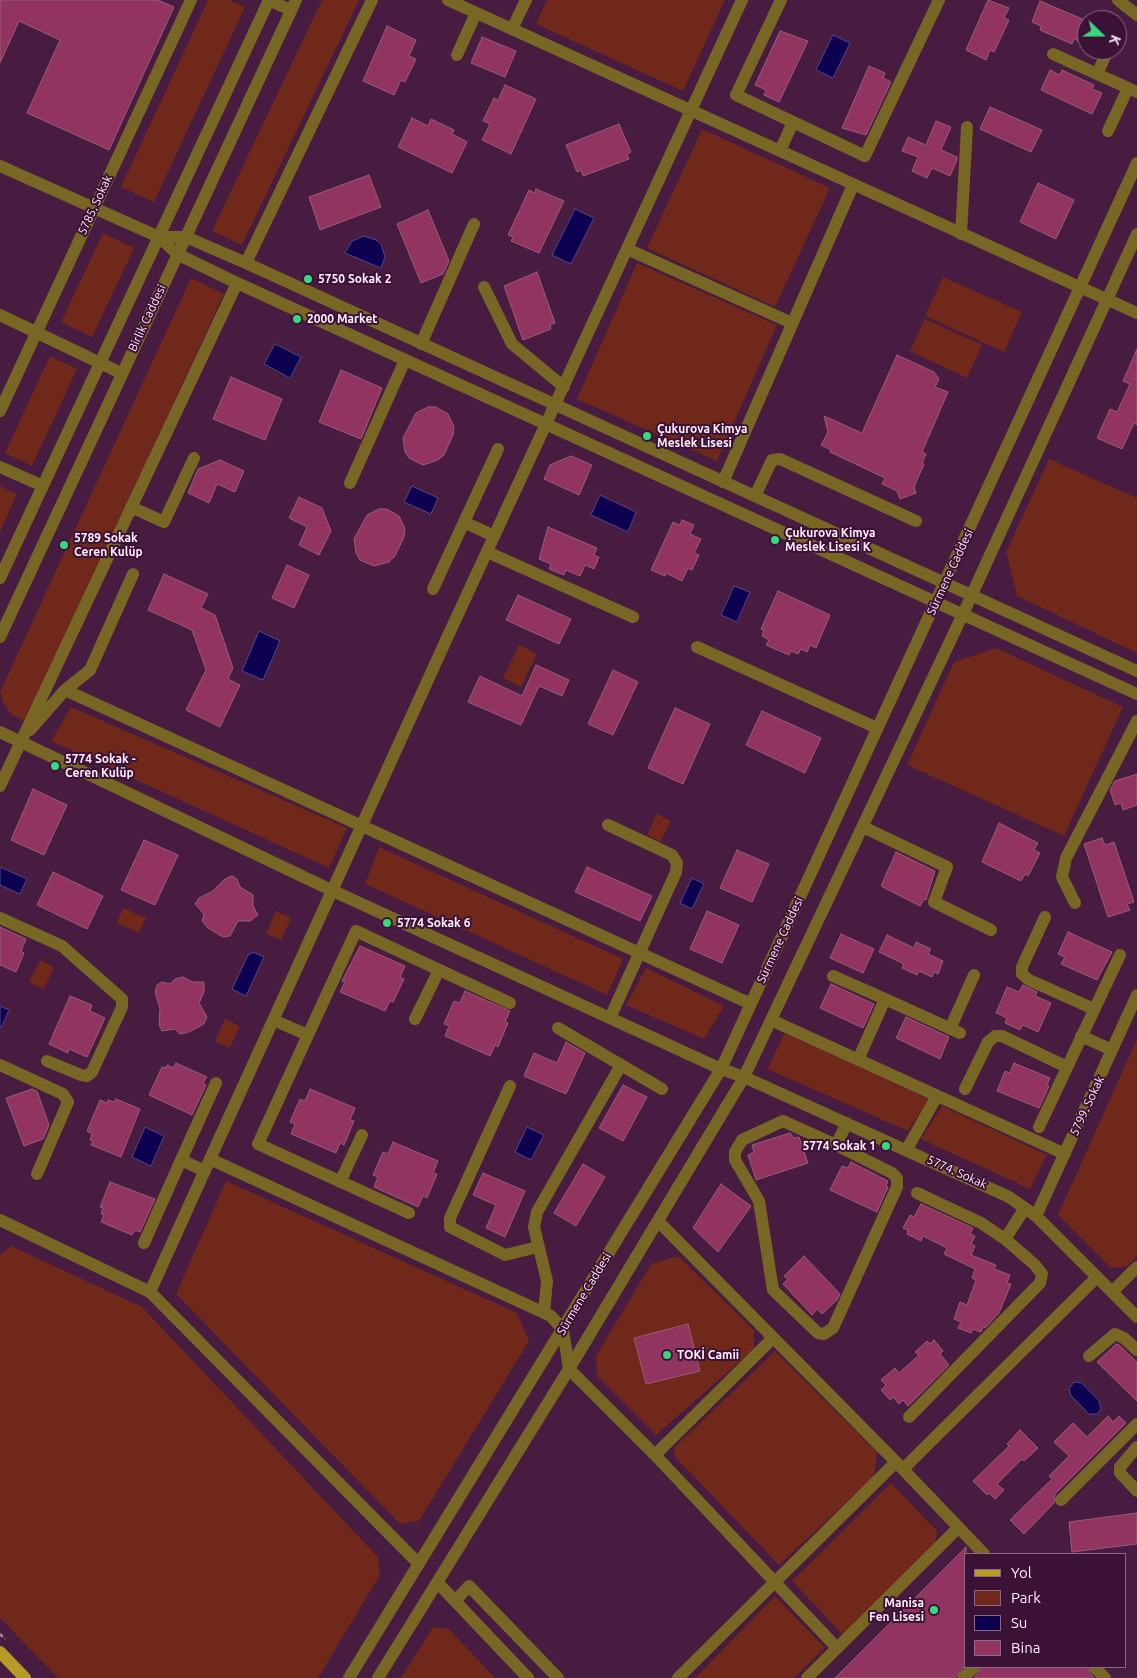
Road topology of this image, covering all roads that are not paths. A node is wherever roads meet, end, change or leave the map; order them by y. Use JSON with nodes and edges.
{"nodes":[{"id":1,"x":190,"y":0,"type":"edge"},
{"id":2,"x":269,"y":0,"type":"edge"},
{"id":3,"x":372,"y":0,"type":"edge"},
{"id":4,"x":448,"y":0,"type":"edge"},
{"id":5,"x":526,"y":0,"type":"edge"},
{"id":6,"x":742,"y":0,"type":"edge"},
{"id":7,"x":781,"y":0,"type":"edge"},
{"id":8,"x":939,"y":0,"type":"edge"},
{"id":9,"x":1118,"y":0,"type":"edge"},
{"id":10,"x":293,"y":5,"type":"edge"},
{"id":11,"x":476,"y":12,"type":"junction"},
{"id":12,"x":1137,"y":15,"type":"edge"},
{"id":13,"x":512,"y":29,"type":"junction"},
{"id":14,"x":1053,"y":54,"type":"dead end"},
{"id":15,"x":457,"y":55,"type":"dead end"},
{"id":16,"x":1103,"y":60,"type":"edge"},
{"id":17,"x":1097,"y":74,"type":"junction"},
{"id":18,"x":1132,"y":90,"type":"edge"},
{"id":19,"x":690,"y":110,"type":"junction"},
{"id":20,"x":793,"y":122,"type":"junction"},
{"id":21,"x":967,"y":127,"type":"dead end"},
{"id":22,"x":1108,"y":131,"type":"dead end"},
{"id":23,"x":780,"y":151,"type":"junction"},
{"id":24,"x":1137,"y":162,"type":"edge"},
{"id":25,"x":0,"y":166,"type":"edge"},
{"id":26,"x":853,"y":185,"type":"junction"},
{"id":27,"x":93,"y":209,"type":"junction"},
{"id":28,"x":474,"y":224,"type":"dead end"},
{"id":29,"x":962,"y":234,"type":"junction"},
{"id":30,"x":1137,"y":234,"type":"edge"},
{"id":31,"x":159,"y":237,"type":"junction"},
{"id":32,"x":186,"y":237,"type":"junction"},
{"id":33,"x":627,"y":249,"type":"junction"},
{"id":34,"x":177,"y":254,"type":"junction"},
{"id":35,"x":246,"y":263,"type":"junction"},
{"id":36,"x":237,"y":283,"type":"junction"},
{"id":37,"x":484,"y":287,"type":"dead end"},
{"id":38,"x":1080,"y":288,"type":"junction"},
{"id":39,"x":1107,"y":300,"type":"junction"},
{"id":40,"x":1137,"y":313,"type":"edge"},
{"id":41,"x":0,"y":315,"type":"edge"},
{"id":42,"x":792,"y":324,"type":"junction"},
{"id":43,"x":37,"y":332,"type":"junction"},
{"id":44,"x":421,"y":344,"type":"junction"},
{"id":45,"x":406,"y":360,"type":"junction"},
{"id":46,"x":100,"y":363,"type":"junction"},
{"id":47,"x":121,"y":373,"type":"junction"},
{"id":48,"x":564,"y":387,"type":"junction"},
{"id":49,"x":556,"y":405,"type":"junction"},
{"id":50,"x":0,"y":411,"type":"edge"},
{"id":51,"x":547,"y":425,"type":"junction"},
{"id":52,"x":498,"y":448,"type":"dead end"},
{"id":53,"x":194,"y":458,"type":"dead end"},
{"id":54,"x":0,"y":467,"type":"edge"},
{"id":55,"x":723,"y":482,"type":"junction"},
{"id":56,"x":350,"y":483,"type":"dead end"},
{"id":57,"x":43,"y":486,"type":"junction"},
{"id":58,"x":755,"y":496,"type":"junction"},
{"id":59,"x":131,"y":507,"type":"junction"},
{"id":60,"x":916,"y":521,"type":"dead end"},
{"id":61,"x":464,"y":522,"type":"junction"},
{"id":62,"x":494,"y":536,"type":"junction"},
{"id":63,"x":487,"y":552,"type":"junction"},
{"id":64,"x":133,"y":574,"type":"dead end"},
{"id":65,"x":0,"y":578,"type":"edge"},
{"id":66,"x":945,"y":582,"type":"junction"},
{"id":67,"x":433,"y":589,"type":"dead end"},
{"id":68,"x":972,"y":594,"type":"junction"},
{"id":69,"x":936,"y":602,"type":"junction"},
{"id":70,"x":963,"y":614,"type":"junction"},
{"id":71,"x":633,"y":618,"type":"dead end"},
{"id":72,"x":0,"y":637,"type":"edge"},
{"id":73,"x":697,"y":646,"type":"dead end"},
{"id":74,"x":1137,"y":671,"type":"edge"},
{"id":75,"x":64,"y":690,"type":"junction"},
{"id":76,"x":1137,"y":694,"type":"edge"},
{"id":77,"x":1136,"y":725,"type":"edge"},
{"id":78,"x":878,"y":728,"type":"junction"},
{"id":79,"x":0,"y":732,"type":"edge"},
{"id":80,"x":20,"y":742,"type":"junction"},
{"id":81,"x":0,"y":786,"type":"edge"},
{"id":82,"x":361,"y":826,"type":"junction"},
{"id":83,"x":608,"y":826,"type":"dead end"},
{"id":84,"x":863,"y":827,"type":"junction"},
{"id":85,"x":332,"y":890,"type":"junction"},
{"id":86,"x":1075,"y":903,"type":"dead end"},
{"id":87,"x":1045,"y":917,"type":"dead end"},
{"id":88,"x":0,"y":918,"type":"edge"},
{"id":89,"x":991,"y":930,"type":"dead end"},
{"id":90,"x":639,"y":954,"type":"junction"},
{"id":91,"x":1120,"y":955,"type":"dead end"},
{"id":92,"x":439,"y":970,"type":"junction"},
{"id":93,"x":974,"y":975,"type":"dead end"},
{"id":94,"x":834,"y":976,"type":"dead end"},
{"id":95,"x":1137,"y":995,"type":"edge"},
{"id":96,"x":885,"y":999,"type":"junction"},
{"id":97,"x":510,"y":1003,"type":"dead end"},
{"id":98,"x":751,"y":1004,"type":"junction"},
{"id":99,"x":1094,"y":1009,"type":"junction"},
{"id":100,"x":1134,"y":1011,"type":"edge"},
{"id":101,"x":610,"y":1018,"type":"junction"},
{"id":102,"x":415,"y":1019,"type":"dead end"},
{"id":103,"x":273,"y":1020,"type":"junction"},
{"id":104,"x":771,"y":1020,"type":"junction"},
{"id":105,"x":558,"y":1028,"type":"dead end"},
{"id":106,"x":308,"y":1035,"type":"junction"},
{"id":107,"x":1081,"y":1036,"type":"junction"},
{"id":108,"x":1112,"y":1050,"type":"junction"},
{"id":109,"x":858,"y":1060,"type":"junction"},
{"id":110,"x":47,"y":1061,"type":"dead end"},
{"id":111,"x":0,"y":1065,"type":"edge"},
{"id":112,"x":621,"y":1065,"type":"junction"},
{"id":113,"x":1067,"y":1067,"type":"junction"},
{"id":114,"x":721,"y":1069,"type":"junction"},
{"id":115,"x":744,"y":1078,"type":"junction"},
{"id":116,"x":216,"y":1083,"type":"dead end"},
{"id":117,"x":510,"y":1086,"type":"dead end"},
{"id":118,"x":662,"y":1089,"type":"dead end"},
{"id":119,"x":965,"y":1089,"type":"dead end"},
{"id":120,"x":937,"y":1096,"type":"junction"},
{"id":121,"x":847,"y":1123,"type":"junction"},
{"id":122,"x":1039,"y":1127,"type":"dead end"},
{"id":123,"x":362,"y":1134,"type":"dead end"},
{"id":124,"x":836,"y":1145,"type":"junction"},
{"id":125,"x":907,"y":1149,"type":"junction"},
{"id":126,"x":1065,"y":1154,"type":"junction"},
{"id":127,"x":210,"y":1159,"type":"junction"},
{"id":128,"x":181,"y":1160,"type":"junction"},
{"id":129,"x":205,"y":1171,"type":"junction"},
{"id":130,"x":37,"y":1174,"type":"dead end"},
{"id":131,"x":340,"y":1182,"type":"junction"},
{"id":132,"x":917,"y":1193,"type":"dead end"},
{"id":133,"x":1025,"y":1208,"type":"junction"},
{"id":134,"x":409,"y":1214,"type":"dead end"},
{"id":135,"x":1036,"y":1216,"type":"junction"},
{"id":136,"x":0,"y":1220,"type":"edge"},
{"id":137,"x":658,"y":1221,"type":"junction"},
{"id":138,"x":1005,"y":1239,"type":"junction"},
{"id":139,"x":144,"y":1243,"type":"dead end"},
{"id":140,"x":538,"y":1247,"type":"junction"},
{"id":141,"x":1137,"y":1267,"type":"edge"},
{"id":142,"x":1097,"y":1277,"type":"junction"},
{"id":143,"x":150,"y":1292,"type":"junction"},
{"id":144,"x":1112,"y":1292,"type":"junction"},
{"id":145,"x":544,"y":1313,"type":"junction"},
{"id":146,"x":1137,"y":1317,"type":"edge"},
{"id":147,"x":563,"y":1330,"type":"junction"},
{"id":148,"x":773,"y":1338,"type":"junction"},
{"id":149,"x":1137,"y":1350,"type":"edge"},
{"id":150,"x":1089,"y":1356,"type":"dead end"},
{"id":151,"x":569,"y":1368,"type":"junction"},
{"id":152,"x":909,"y":1418,"type":"dead end"},
{"id":153,"x":1137,"y":1424,"type":"edge"},
{"id":154,"x":1137,"y":1447,"type":"edge"},
{"id":155,"x":654,"y":1455,"type":"junction"},
{"id":156,"x":900,"y":1465,"type":"junction"},
{"id":157,"x":1137,"y":1491,"type":"edge"},
{"id":158,"x":1061,"y":1500,"type":"dead end"},
{"id":159,"x":958,"y":1528,"type":"junction"},
{"id":160,"x":983,"y":1553,"type":"edge"},
{"id":161,"x":418,"y":1563,"type":"junction"},
{"id":162,"x":437,"y":1582,"type":"junction"},
{"id":163,"x":775,"y":1582,"type":"junction"},
{"id":164,"x":455,"y":1601,"type":"junction"},
{"id":165,"x":837,"y":1648,"type":"junction"},
{"id":166,"x":0,"y":1652,"type":"edge"},
{"id":167,"x":973,"y":1668,"type":"edge"},
{"id":168,"x":1095,"y":1668,"type":"edge"},
{"id":169,"x":25,"y":1678,"type":"edge"},
{"id":170,"x":349,"y":1678,"type":"edge"},
{"id":171,"x":378,"y":1678,"type":"edge"},
{"id":172,"x":528,"y":1678,"type":"edge"},
{"id":173,"x":558,"y":1678,"type":"edge"},
{"id":174,"x":678,"y":1678,"type":"edge"},
{"id":175,"x":807,"y":1678,"type":"edge"},
{"id":176,"x":963,"y":1678,"type":"edge"},
{"id":177,"x":1105,"y":1678,"type":"edge"}],
"edges":[{"from":1,"to":27,"type":"street","name":"5785. Sokak"},
{"from":2,"to":10,"type":"street"},
{"from":2,"to":31,"type":"street","name":"Birlik Caddesi"},
{"from":3,"to":35,"type":"street"},
{"from":4,"to":11,"type":"street"},
{"from":5,"to":13,"type":"street"},
{"from":6,"to":19,"type":"street"},
{"from":7,"to":20,"type":"street"},
{"from":8,"to":20,"type":"street"},
{"from":9,"to":12,"type":"street"},
{"from":10,"to":32,"type":"street","name":"Birlik Caddesi"},
{"from":11,"to":13,"type":"street"},
{"from":11,"to":15,"type":"street"},
{"from":13,"to":19,"type":"street"},
{"from":14,"to":17,"type":"street"},
{"from":16,"to":17,"type":"street"},
{"from":17,"to":18,"type":"street"},
{"from":18,"to":22,"type":"street"},
{"from":19,"to":23,"type":"street"},
{"from":19,"to":33,"type":"street"},
{"from":20,"to":23,"type":"street"},
{"from":21,"to":29,"type":"street"},
{"from":23,"to":26,"type":"street"},
{"from":24,"to":38,"type":"street","name":"Sürmene Caddesi"},
{"from":25,"to":27,"type":"street"},
{"from":26,"to":29,"type":"street"},
{"from":26,"to":42,"type":"street"},
{"from":27,"to":31,"type":"street"},
{"from":27,"to":43,"type":"street","name":"5785. Sokak"},
{"from":28,"to":44,"type":"street"},
{"from":29,"to":38,"type":"street"},
{"from":30,"to":39,"type":"street","name":"Sürmene Caddesi"},
{"from":31,"to":32,"type":"street"},
{"from":31,"to":34,"type":"street"},
{"from":31,"to":46,"type":"street","name":"Birlik Caddesi"},
{"from":32,"to":34,"type":"street","name":"Birlik Caddesi"},
{"from":32,"to":35,"type":"street"},
{"from":33,"to":42,"type":"street"},
{"from":33,"to":48,"type":"street"},
{"from":34,"to":36,"type":"street"},
{"from":34,"to":47,"type":"street","name":"Birlik Caddesi"},
{"from":35,"to":44,"type":"street"},
{"from":36,"to":45,"type":"street"},
{"from":36,"to":59,"type":"street"},
{"from":37,"to":48,"type":"street"},
{"from":38,"to":39,"type":"street"},
{"from":38,"to":66,"type":"street","name":"Sürmene Caddesi"},
{"from":39,"to":40,"type":"street"},
{"from":39,"to":68,"type":"street","name":"Sürmene Caddesi"},
{"from":41,"to":43,"type":"street"},
{"from":42,"to":55,"type":"street"},
{"from":43,"to":46,"type":"street"},
{"from":43,"to":50,"type":"street","name":"5785. Sokak"},
{"from":44,"to":49,"type":"street"},
{"from":45,"to":51,"type":"street"},
{"from":45,"to":56,"type":"street"},
{"from":46,"to":47,"type":"street"},
{"from":46,"to":57,"type":"street","name":"Birlik Caddesi"},
{"from":47,"to":72,"type":"street","name":"Birlik Caddesi"},
{"from":48,"to":49,"type":"street"},
{"from":49,"to":51,"type":"street"},
{"from":49,"to":55,"type":"street"},
{"from":51,"to":62,"type":"street"},
{"from":51,"to":69,"type":"street"},
{"from":52,"to":61,"type":"street"},
{"from":53,"to":59,"type":"street"},
{"from":54,"to":57,"type":"street"},
{"from":55,"to":58,"type":"street"},
{"from":57,"to":65,"type":"street","name":"Birlik Caddesi"},
{"from":58,"to":60,"type":"street"},
{"from":58,"to":66,"type":"street"},
{"from":59,"to":80,"type":"street"},
{"from":61,"to":62,"type":"street"},
{"from":61,"to":67,"type":"street"},
{"from":62,"to":63,"type":"street"},
{"from":63,"to":71,"type":"street"},
{"from":63,"to":82,"type":"street"},
{"from":64,"to":75,"type":"street"},
{"from":66,"to":68,"type":"street"},
{"from":66,"to":69,"type":"street","name":"Sürmene Caddesi"},
{"from":68,"to":70,"type":"street","name":"Sürmene Caddesi"},
{"from":68,"to":74,"type":"street"},
{"from":69,"to":70,"type":"street"},
{"from":69,"to":78,"type":"street","name":"Sürmene Caddesi"},
{"from":70,"to":76,"type":"street"},
{"from":70,"to":84,"type":"street","name":"Sürmene Caddesi"},
{"from":73,"to":78,"type":"street"},
{"from":75,"to":80,"type":"street"},
{"from":75,"to":82,"type":"street"},
{"from":77,"to":86,"type":"street"},
{"from":78,"to":98,"type":"street","name":"Sürmene Caddesi"},
{"from":79,"to":80,"type":"street","name":"5774. Sokak"},
{"from":80,"to":81,"type":"street"},
{"from":80,"to":85,"type":"street","name":"5774. Sokak"},
{"from":82,"to":85,"type":"street"},
{"from":82,"to":90,"type":"street"},
{"from":83,"to":90,"type":"street"},
{"from":84,"to":89,"type":"street"},
{"from":84,"to":104,"type":"street","name":"Sürmene Caddesi"},
{"from":85,"to":101,"type":"street","name":"5774. Sokak"},
{"from":85,"to":103,"type":"street"},
{"from":87,"to":99,"type":"street"},
{"from":88,"to":110,"type":"street"},
{"from":90,"to":98,"type":"street"},
{"from":90,"to":101,"type":"street"},
{"from":91,"to":99,"type":"street"},
{"from":92,"to":97,"type":"street"},
{"from":92,"to":102,"type":"street"},
{"from":92,"to":106,"type":"street"},
{"from":93,"to":96,"type":"street"},
{"from":94,"to":96,"type":"street"},
{"from":95,"to":100,"type":"street","name":"5799. Sokak"},
{"from":96,"to":109,"type":"street"},
{"from":98,"to":114,"type":"street","name":"Sürmene Caddesi"},
{"from":99,"to":107,"type":"street"},
{"from":100,"to":108,"type":"street","name":"5799. Sokak"},
{"from":101,"to":114,"type":"street","name":"5774. Sokak"},
{"from":103,"to":106,"type":"street"},
{"from":103,"to":127,"type":"street"},
{"from":104,"to":109,"type":"street"},
{"from":104,"to":115,"type":"street","name":"Sürmene Caddesi"},
{"from":105,"to":112,"type":"street"},
{"from":106,"to":131,"type":"street"},
{"from":107,"to":108,"type":"street"},
{"from":107,"to":113,"type":"street"},
{"from":108,"to":126,"type":"street","name":"5799. Sokak"},
{"from":109,"to":120,"type":"street"},
{"from":111,"to":130,"type":"street"},
{"from":112,"to":118,"type":"street"},
{"from":112,"to":140,"type":"street"},
{"from":113,"to":119,"type":"street"},
{"from":113,"to":122,"type":"street"},
{"from":114,"to":115,"type":"street","name":"5774. Sokak"},
{"from":114,"to":147,"type":"street","name":"Sürmene Caddesi"},
{"from":115,"to":121,"type":"street","name":"5774. Sokak"},
{"from":115,"to":137,"type":"street","name":"Sürmene Caddesi"},
{"from":116,"to":128,"type":"street"},
{"from":117,"to":140,"type":"street"},
{"from":120,"to":125,"type":"street"},
{"from":120,"to":126,"type":"street"},
{"from":121,"to":124,"type":"street"},
{"from":121,"to":125,"type":"street","name":"5774. Sokak"},
{"from":123,"to":131,"type":"street"},
{"from":124,"to":124,"type":"street"},
{"from":125,"to":133,"type":"street","name":"5774. Sokak"},
{"from":126,"to":135,"type":"street","name":"5799. Sokak"},
{"from":127,"to":129,"type":"street"},
{"from":127,"to":145,"type":"street"},
{"from":128,"to":129,"type":"street"},
{"from":128,"to":139,"type":"street"},
{"from":129,"to":143,"type":"street"},
{"from":131,"to":134,"type":"street"},
{"from":132,"to":138,"type":"street"},
{"from":133,"to":135,"type":"street","name":"5774. Sokak"},
{"from":133,"to":138,"type":"street"},
{"from":135,"to":142,"type":"street","name":"5774. Sokak"},
{"from":136,"to":143,"type":"street"},
{"from":137,"to":148,"type":"street"},
{"from":137,"to":151,"type":"street","name":"Sürmene Caddesi"},
{"from":138,"to":152,"type":"street"},
{"from":140,"to":145,"type":"street"},
{"from":141,"to":144,"type":"street"},
{"from":142,"to":144,"type":"street","name":"5774. Sokak"},
{"from":142,"to":156,"type":"street"},
{"from":143,"to":161,"type":"street"},
{"from":144,"to":146,"type":"street","name":"5774. Sokak"},
{"from":145,"to":147,"type":"street"},
{"from":147,"to":151,"type":"street"},
{"from":147,"to":161,"type":"street","name":"Sürmene Caddesi"},
{"from":148,"to":155,"type":"street"},
{"from":148,"to":156,"type":"street"},
{"from":149,"to":150,"type":"street"},
{"from":151,"to":155,"type":"street"},
{"from":151,"to":162,"type":"street","name":"Sürmene Caddesi"},
{"from":153,"to":158,"type":"street"},
{"from":154,"to":157,"type":"street"},
{"from":155,"to":163,"type":"street"},
{"from":156,"to":159,"type":"street"},
{"from":156,"to":163,"type":"street"},
{"from":159,"to":160,"type":"street"},
{"from":159,"to":165,"type":"street"},
{"from":161,"to":170,"type":"street","name":"Sürmene Caddesi"},
{"from":162,"to":164,"type":"street"},
{"from":162,"to":171,"type":"street","name":"Sürmene Caddesi"},
{"from":163,"to":165,"type":"street"},
{"from":163,"to":174,"type":"street"},
{"from":164,"to":172,"type":"street"},
{"from":164,"to":173,"type":"street"},
{"from":165,"to":175,"type":"street"},
{"from":166,"to":169,"type":"main road"},
{"from":167,"to":176,"type":"street"},
{"from":168,"to":177,"type":"street"}]}
